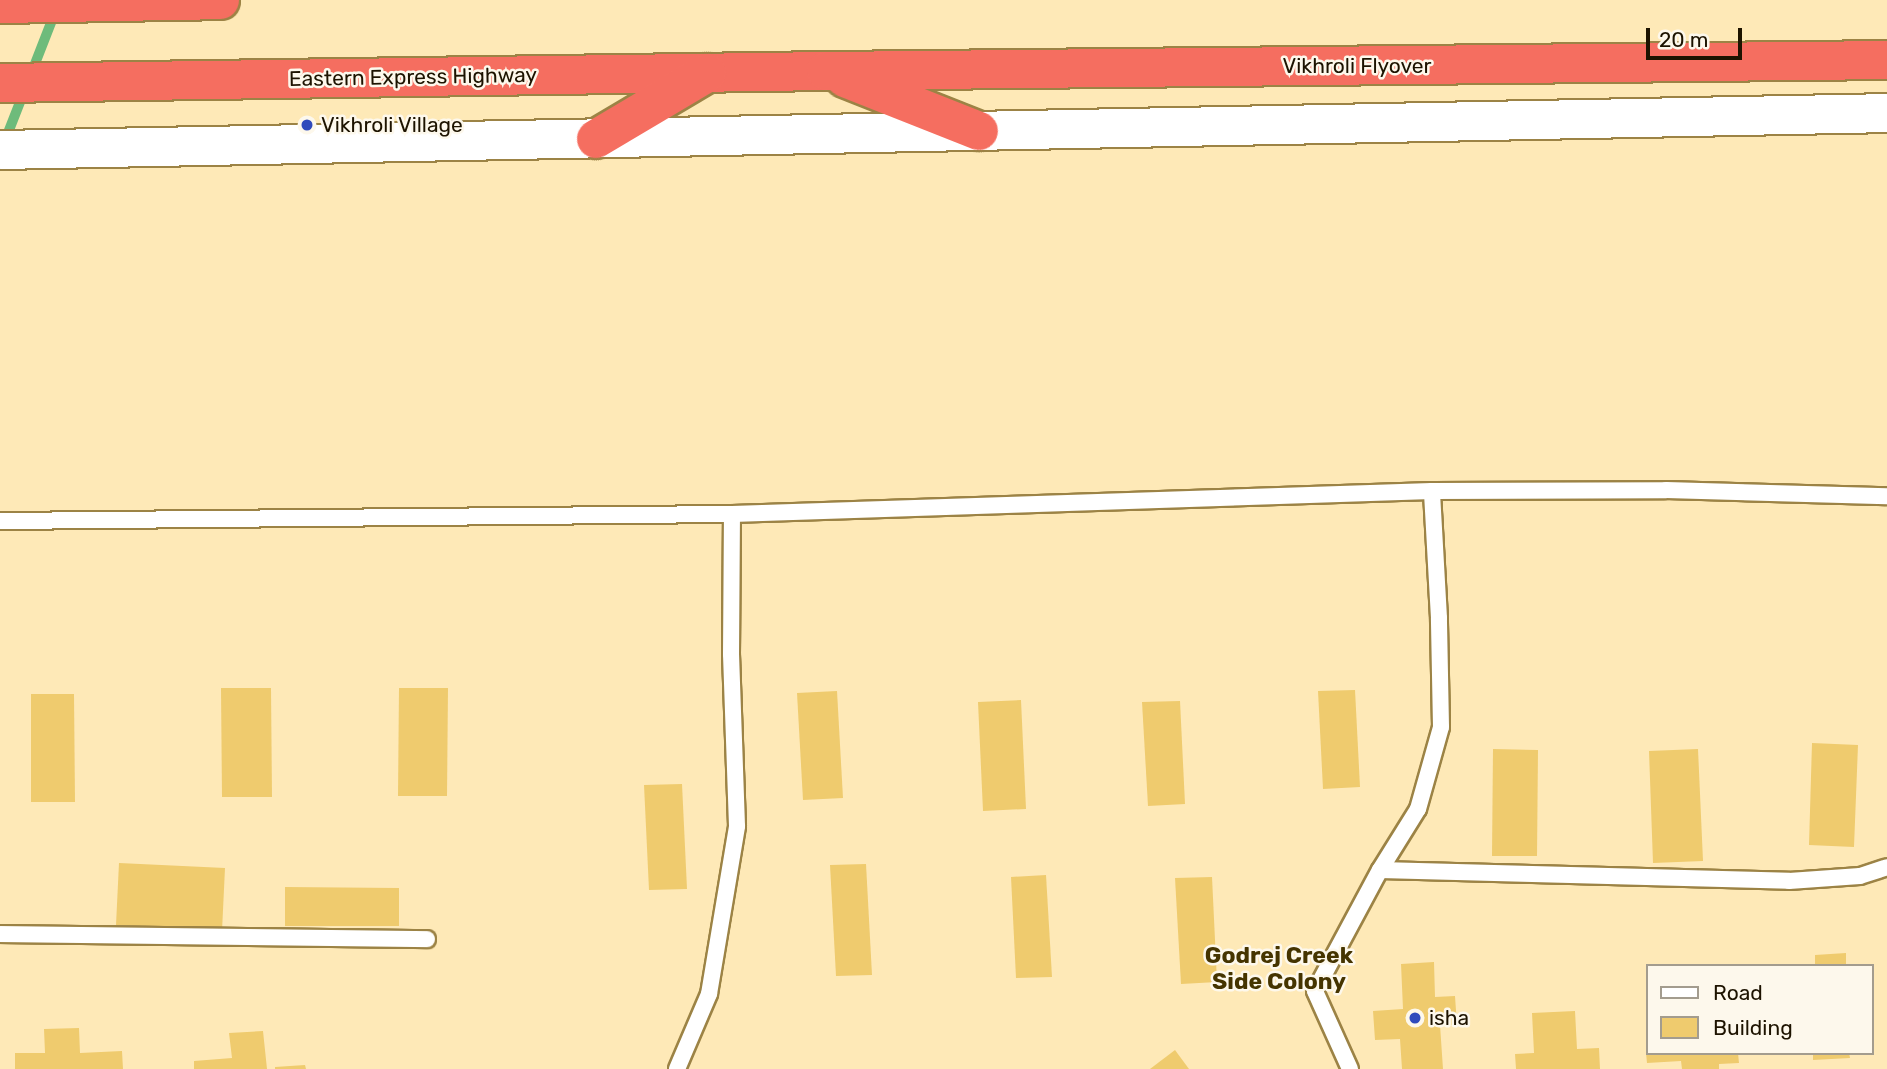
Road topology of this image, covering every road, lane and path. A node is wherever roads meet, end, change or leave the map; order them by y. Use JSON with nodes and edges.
{"nodes":[{"id":1,"x":220,"y":0,"type":"edge"},
{"id":2,"x":0,"y":4,"type":"edge"},
{"id":3,"x":1887,"y":60,"type":"edge"},
{"id":4,"x":826,"y":71,"type":"junction"},
{"id":5,"x":709,"y":72,"type":"junction"},
{"id":6,"x":0,"y":83,"type":"edge"},
{"id":7,"x":1887,"y":113,"type":"edge"},
{"id":8,"x":979,"y":131,"type":"junction"},
{"id":9,"x":596,"y":139,"type":"junction"},
{"id":10,"x":0,"y":150,"type":"edge"},
{"id":11,"x":1432,"y":491,"type":"junction"},
{"id":12,"x":1887,"y":496,"type":"edge"},
{"id":13,"x":732,"y":514,"type":"junction"},
{"id":14,"x":0,"y":521,"type":"edge"},
{"id":15,"x":1887,"y":867,"type":"edge"},
{"id":16,"x":1380,"y":870,"type":"junction"},
{"id":17,"x":0,"y":934,"type":"edge"},
{"id":18,"x":427,"y":939,"type":"dead end"},
{"id":19,"x":677,"y":1069,"type":"edge"},
{"id":20,"x":1350,"y":1069,"type":"edge"}],
"edges":[{"from":1,"to":2,"type":"highway"},
{"from":3,"to":4,"type":"highway","name":"Vikhroli Flyover"},
{"from":4,"to":5,"type":"highway","name":"Eastern Express Highway"},
{"from":4,"to":8,"type":"highway"},
{"from":5,"to":6,"type":"highway","name":"Eastern Express Highway"},
{"from":5,"to":9,"type":"highway"},
{"from":7,"to":8,"type":"street"},
{"from":8,"to":9,"type":"street"},
{"from":9,"to":10,"type":"street"},
{"from":11,"to":12,"type":"lane"},
{"from":11,"to":13,"type":"lane"},
{"from":11,"to":16,"type":"lane"},
{"from":13,"to":14,"type":"lane"},
{"from":13,"to":19,"type":"lane"},
{"from":15,"to":16,"type":"lane"},
{"from":16,"to":20,"type":"lane"},
{"from":17,"to":18,"type":"lane"}]}
